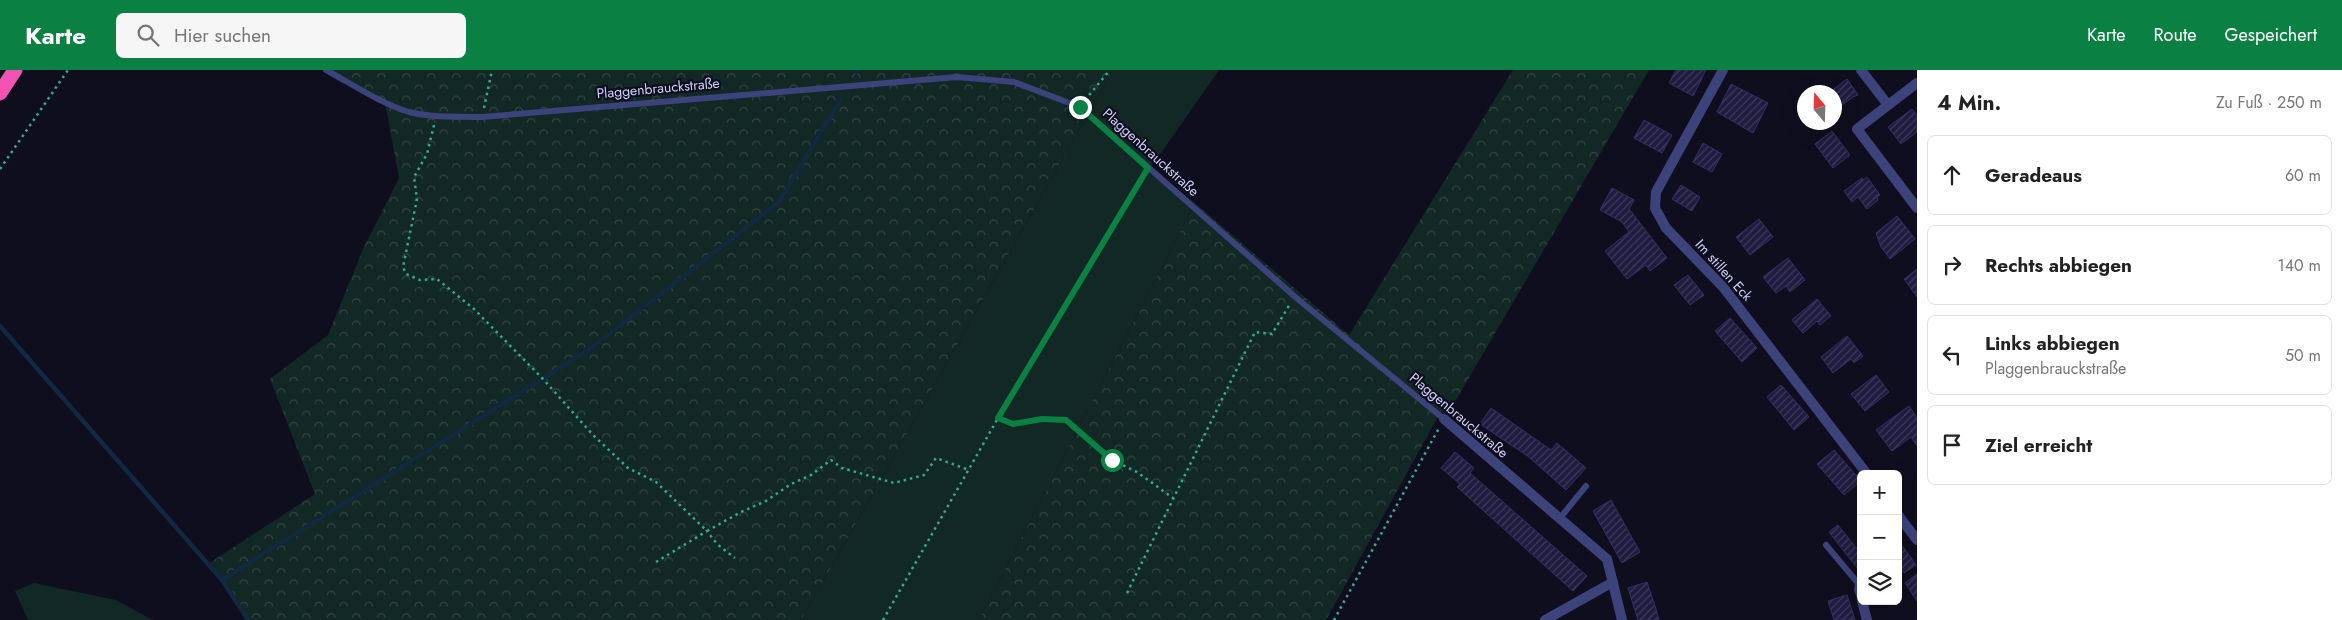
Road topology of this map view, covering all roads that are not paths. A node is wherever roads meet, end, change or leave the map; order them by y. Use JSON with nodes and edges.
{"nodes":[{"id":1,"x":15,"y":70,"type":"edge"},
{"id":2,"x":326,"y":70,"type":"edge"},
{"id":3,"x":1723,"y":70,"type":"edge"},
{"id":4,"x":1861,"y":70,"type":"edge"},
{"id":5,"x":1917,"y":83,"type":"edge"},
{"id":6,"x":0,"y":93,"type":"edge"},
{"id":7,"x":1888,"y":105,"type":"junction"},
{"id":8,"x":1917,"y":208,"type":"edge"},
{"id":9,"x":1444,"y":419,"type":"joint"},
{"id":10,"x":1864,"y":470,"type":"edge"},
{"id":11,"x":1586,"y":486,"type":"dead end"},
{"id":12,"x":1560,"y":518,"type":"junction"},
{"id":13,"x":1902,"y":520,"type":"edge"},
{"id":14,"x":1917,"y":540,"type":"edge"},
{"id":15,"x":1826,"y":544,"type":"dead end"},
{"id":16,"x":1613,"y":582,"type":"junction"},
{"id":17,"x":1857,"y":582,"type":"edge"},
{"id":18,"x":1863,"y":605,"type":"edge"},
{"id":19,"x":1544,"y":620,"type":"edge"},
{"id":20,"x":1622,"y":620,"type":"edge"},
{"id":21,"x":1867,"y":620,"type":"edge"}],
"edges":[{"from":1,"to":6,"type":"highway"},
{"from":2,"to":9,"type":"lane","name":"Plaggenbrauckstraße"},
{"from":3,"to":10,"type":"street","name":"Im stillen Eck"},
{"from":4,"to":7,"type":"street"},
{"from":5,"to":7,"type":"street"},
{"from":7,"to":8,"type":"street"},
{"from":9,"to":12,"type":"street","name":"Plaggenbrauckstraße"},
{"from":11,"to":12,"type":"lane"},
{"from":12,"to":16,"type":"street","name":"Plaggenbrauckstraße"},
{"from":13,"to":14,"type":"street"},
{"from":15,"to":17,"type":"lane"},
{"from":16,"to":19,"type":"street"},
{"from":16,"to":20,"type":"street","name":"Plaggenbrauckstraße"},
{"from":18,"to":21,"type":"street"}]}
